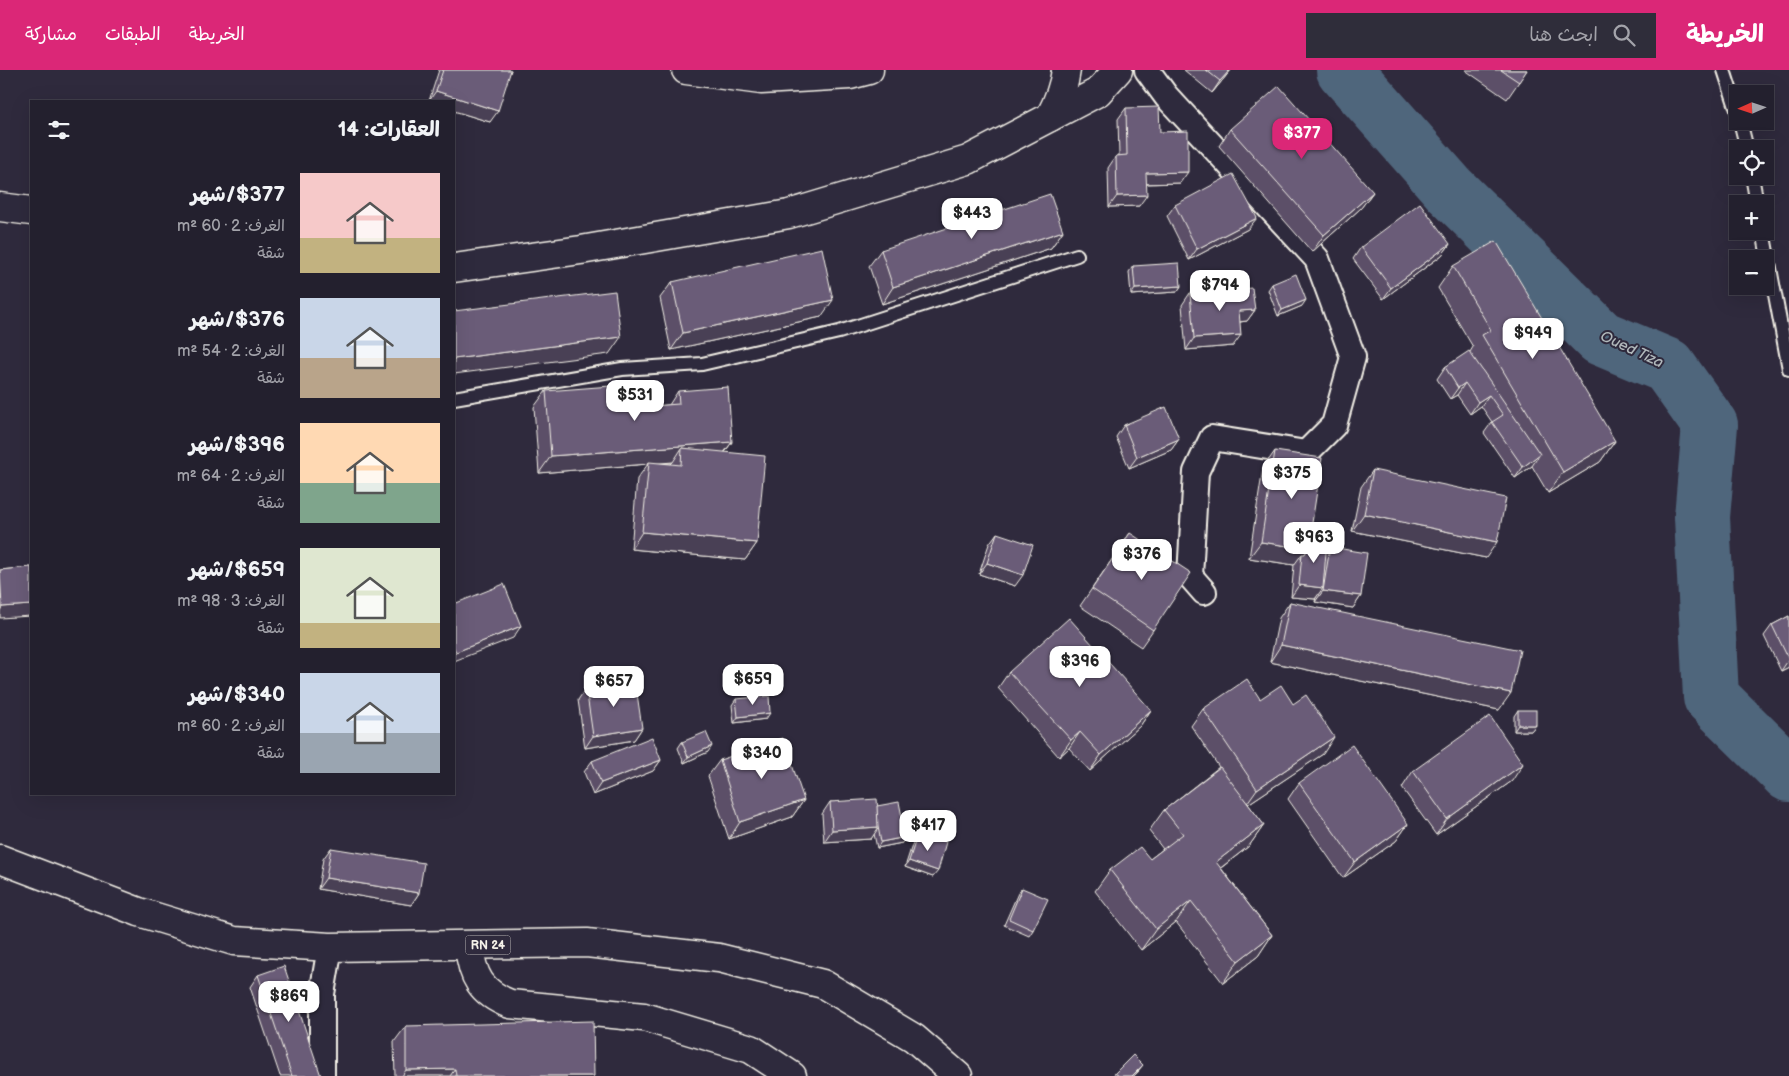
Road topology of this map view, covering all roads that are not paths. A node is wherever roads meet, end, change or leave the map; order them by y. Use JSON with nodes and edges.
{"nodes":[{"id":1,"x":686,"y":70,"type":"edge"},
{"id":2,"x":869,"y":70,"type":"edge"},
{"id":3,"x":1066,"y":70,"type":"edge"},
{"id":4,"x":1118,"y":70,"type":"edge"},
{"id":5,"x":1147,"y":70,"type":"edge"},
{"id":6,"x":1724,"y":70,"type":"edge"},
{"id":7,"x":1729,"y":85,"type":"edge"},
{"id":8,"x":1050,"y":117,"type":"junction"},
{"id":9,"x":0,"y":207,"type":"edge"},
{"id":10,"x":30,"y":210,"type":"edge"},
{"id":11,"x":1765,"y":240,"type":"edge"},
{"id":12,"x":1077,"y":254,"type":"dead end"},
{"id":13,"x":455,"y":268,"type":"edge"},
{"id":14,"x":1789,"y":369,"type":"edge"},
{"id":15,"x":455,"y":398,"type":"edge"},
{"id":16,"x":1204,"y":592,"type":"dead end"},
{"id":17,"x":0,"y":859,"type":"edge"},
{"id":18,"x":469,"y":946,"type":"junction"},
{"id":19,"x":330,"y":947,"type":"junction"},
{"id":20,"x":322,"y":1076,"type":"edge"},
{"id":21,"x":792,"y":1076,"type":"edge"},
{"id":22,"x":958,"y":1076,"type":"edge"}],
"edges":[{"from":1,"to":2,"type":"main road"},
{"from":3,"to":8,"type":"main road"},
{"from":4,"to":8,"type":"main road"},
{"from":5,"to":16,"type":"street"},
{"from":6,"to":7,"type":"lane"},
{"from":8,"to":13,"type":"main road"},
{"from":9,"to":10,"type":"main road"},
{"from":11,"to":14,"type":"lane"},
{"from":12,"to":15,"type":"lane"},
{"from":17,"to":19,"type":"main road","number":"RN 24"},
{"from":18,"to":19,"type":"main road","number":"RN 24"},
{"from":18,"to":21,"type":"main road"},
{"from":18,"to":22,"type":"main road","number":"RN 24"},
{"from":19,"to":20,"type":"street"}]}
